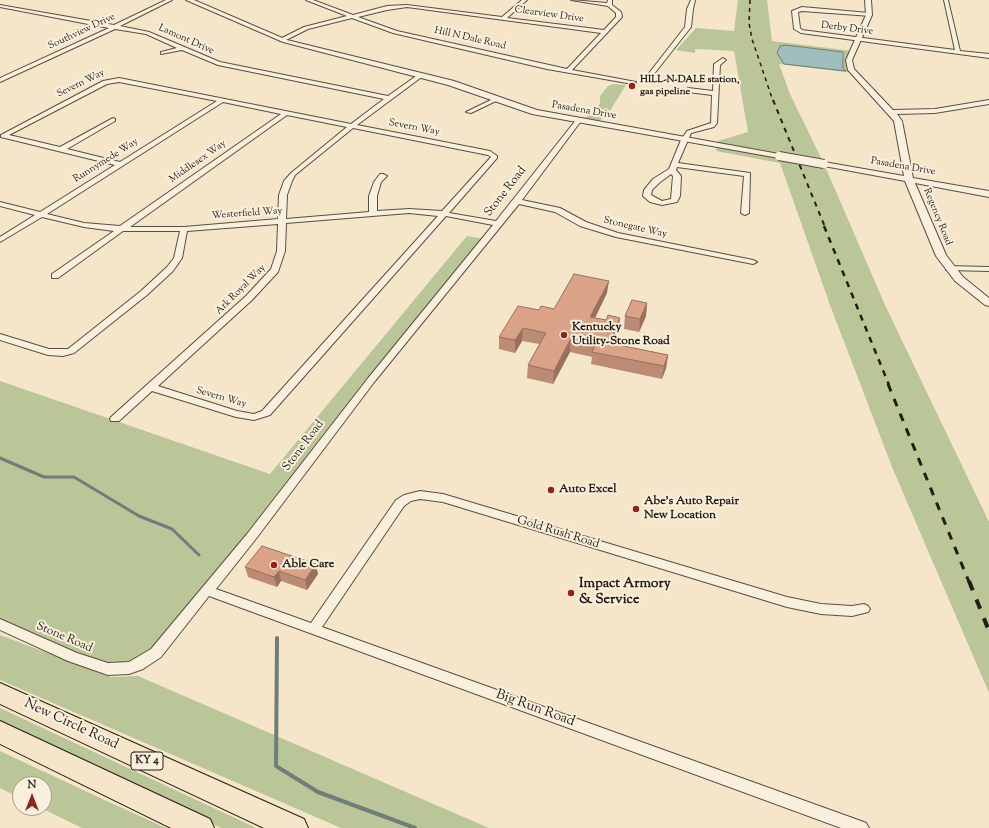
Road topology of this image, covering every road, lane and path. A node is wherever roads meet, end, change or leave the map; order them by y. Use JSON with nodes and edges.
{"nodes":[{"id":1,"x":170,"y":0,"type":"edge"},
{"id":2,"x":189,"y":0,"type":"edge"},
{"id":3,"x":308,"y":0,"type":"edge"},
{"id":4,"x":525,"y":0,"type":"edge"},
{"id":5,"x":573,"y":0,"type":"edge"},
{"id":6,"x":693,"y":0,"type":"edge"},
{"id":7,"x":868,"y":0,"type":"edge"},
{"id":8,"x":946,"y":0,"type":"edge"},
{"id":9,"x":609,"y":2,"type":"edge"},
{"id":10,"x":0,"y":6,"type":"edge"},
{"id":11,"x":869,"y":15,"type":"junction"},
{"id":12,"x":352,"y":17,"type":"junction"},
{"id":13,"x":504,"y":18,"type":"junction"},
{"id":14,"x":115,"y":27,"type":"junction"},
{"id":15,"x":604,"y":32,"type":"junction"},
{"id":16,"x":282,"y":40,"type":"junction"},
{"id":17,"x":858,"y":40,"type":"junction"},
{"id":18,"x":181,"y":48,"type":"junction"},
{"id":19,"x":958,"y":52,"type":"junction"},
{"id":20,"x":163,"y":53,"type":"dead end"},
{"id":21,"x":989,"y":56,"type":"edge"},
{"id":22,"x":723,"y":60,"type":"dead end"},
{"id":23,"x":568,"y":71,"type":"junction"},
{"id":24,"x":421,"y":75,"type":"junction"},
{"id":25,"x":648,"y":78,"type":"dead end"},
{"id":26,"x":0,"y":80,"type":"edge"},
{"id":27,"x":633,"y":82,"type":"dead end"},
{"id":28,"x":688,"y":90,"type":"dead end"},
{"id":29,"x":714,"y":93,"type":"junction"},
{"id":30,"x":388,"y":98,"type":"junction"},
{"id":31,"x":497,"y":99,"type":"junction"},
{"id":32,"x":223,"y":100,"type":"junction"},
{"id":33,"x":989,"y":102,"type":"edge"},
{"id":34,"x":468,"y":112,"type":"dead end"},
{"id":35,"x":891,"y":112,"type":"junction"},
{"id":36,"x":286,"y":113,"type":"junction"},
{"id":37,"x":113,"y":120,"type":"dead end"},
{"id":38,"x":578,"y":121,"type":"junction"},
{"id":39,"x":352,"y":126,"type":"junction"},
{"id":40,"x":684,"y":140,"type":"junction"},
{"id":41,"x":60,"y":150,"type":"junction"},
{"id":42,"x":122,"y":164,"type":"junction"},
{"id":43,"x":673,"y":168,"type":"junction"},
{"id":44,"x":383,"y":176,"type":"dead end"},
{"id":45,"x":909,"y":180,"type":"junction"},
{"id":46,"x":989,"y":194,"type":"edge"},
{"id":47,"x":517,"y":201,"type":"junction"},
{"id":48,"x":0,"y":204,"type":"edge"},
{"id":49,"x":373,"y":213,"type":"junction"},
{"id":50,"x":745,"y":213,"type":"dead end"},
{"id":51,"x":445,"y":214,"type":"junction"},
{"id":52,"x":40,"y":215,"type":"junction"},
{"id":53,"x":282,"y":221,"type":"junction"},
{"id":54,"x":498,"y":224,"type":"junction"},
{"id":55,"x":184,"y":228,"type":"junction"},
{"id":56,"x":122,"y":229,"type":"junction"},
{"id":57,"x":0,"y":240,"type":"edge"},
{"id":58,"x":753,"y":262,"type":"dead end"},
{"id":59,"x":949,"y":268,"type":"junction"},
{"id":60,"x":989,"y":269,"type":"edge"},
{"id":61,"x":56,"y":276,"type":"dead end"},
{"id":62,"x":989,"y":303,"type":"edge"},
{"id":63,"x":0,"y":337,"type":"edge"},
{"id":64,"x":151,"y":388,"type":"junction"},
{"id":65,"x":115,"y":419,"type":"dead end"},
{"id":66,"x":208,"y":591,"type":"junction"},
{"id":67,"x":864,"y":609,"type":"dead end"},
{"id":68,"x":0,"y":624,"type":"edge"},
{"id":69,"x":315,"y":628,"type":"junction"},
{"id":70,"x":0,"y":693,"type":"edge"},
{"id":71,"x":0,"y":732,"type":"edge"},
{"id":72,"x":200,"y":828,"type":"edge"},
{"id":73,"x":294,"y":828,"type":"edge"},
{"id":74,"x":861,"y":828,"type":"edge"}],
"edges":[{"from":1,"to":14,"type":"street","name":"Southview Drive"},
{"from":2,"to":16,"type":"street","name":"Pasadena Drive"},
{"from":3,"to":12,"type":"street","name":"Hill N Dale Road"},
{"from":4,"to":13,"type":"street"},
{"from":5,"to":9,"type":"street"},
{"from":6,"to":25,"type":"street"},
{"from":7,"to":11,"type":"street","name":"Regency Road"},
{"from":8,"to":19,"type":"street"},
{"from":9,"to":15,"type":"street"},
{"from":10,"to":14,"type":"street","name":"Lamont Drive"},
{"from":11,"to":17,"type":"street","name":"Regency Road"},
{"from":11,"to":17,"type":"street","name":"Derby Drive"},
{"from":12,"to":13,"type":"street","name":"Clearview Drive"},
{"from":12,"to":16,"type":"street","name":"Clearview Drive"},
{"from":12,"to":23,"type":"street","name":"Hill N Dale Road"},
{"from":13,"to":15,"type":"street","name":"Clearview Drive"},
{"from":14,"to":18,"type":"street","name":"Lamont Drive"},
{"from":14,"to":26,"type":"street","name":"Southview Drive"},
{"from":15,"to":23,"type":"street"},
{"from":16,"to":24,"type":"street","name":"Pasadena Drive"},
{"from":17,"to":19,"type":"street","name":"Derby Drive"},
{"from":17,"to":35,"type":"street","name":"Regency Road"},
{"from":18,"to":20,"type":"street"},
{"from":18,"to":30,"type":"street","name":"Lamont Drive"},
{"from":19,"to":21,"type":"street","name":"Derby Drive"},
{"from":22,"to":29,"type":"street"},
{"from":23,"to":27,"type":"street","name":"Hill N Dale Road"},
{"from":24,"to":30,"type":"street","name":"Ark Royal Way"},
{"from":24,"to":31,"type":"street","name":"Pasadena Drive"},
{"from":28,"to":29,"type":"street"},
{"from":29,"to":40,"type":"street"},
{"from":30,"to":39,"type":"street","name":"Ark Royal Way"},
{"from":31,"to":34,"type":"street"},
{"from":31,"to":38,"type":"street","name":"Pasadena Drive"},
{"from":32,"to":36,"type":"street","name":"Severn Way"},
{"from":32,"to":41,"type":"street","name":"Severn Way"},
{"from":32,"to":42,"type":"street","name":"Runnymede Way"},
{"from":33,"to":35,"type":"street"},
{"from":35,"to":45,"type":"street","name":"Regency Road"},
{"from":36,"to":39,"type":"street","name":"Severn Way"},
{"from":36,"to":56,"type":"street","name":"Middlesex Way"},
{"from":37,"to":41,"type":"street"},
{"from":38,"to":40,"type":"street","name":"Pasadena Drive"},
{"from":38,"to":47,"type":"street","name":"Stone Road"},
{"from":39,"to":51,"type":"street","name":"Severn Way"},
{"from":39,"to":53,"type":"street","name":"Ark Royal Way"},
{"from":40,"to":43,"type":"street"},
{"from":40,"to":45,"type":"street","name":"Pasadena Drive","bridge":true},
{"from":41,"to":42,"type":"street","name":"Severn Way"},
{"from":42,"to":52,"type":"street","name":"Runnymede Way"},
{"from":43,"to":43,"type":"street"},
{"from":43,"to":50,"type":"street"},
{"from":44,"to":49,"type":"street"},
{"from":45,"to":46,"type":"street","name":"Pasadena Drive"},
{"from":45,"to":59,"type":"street","name":"Regency Road"},
{"from":47,"to":54,"type":"street","name":"Stone Road"},
{"from":47,"to":58,"type":"street","name":"Stonegate Way"},
{"from":48,"to":52,"type":"street","name":"Westerfield Way"},
{"from":49,"to":51,"type":"street","name":"Westerfield Way"},
{"from":49,"to":53,"type":"street","name":"Westerfield Way"},
{"from":51,"to":54,"type":"street","name":"Westerfield Way"},
{"from":51,"to":64,"type":"street","name":"Severn Way"},
{"from":52,"to":56,"type":"street","name":"Westerfield Way"},
{"from":52,"to":57,"type":"street","name":"Runnymede Way"},
{"from":53,"to":55,"type":"street","name":"Westerfield Way"},
{"from":53,"to":64,"type":"street","name":"Ark Royal Way"},
{"from":54,"to":66,"type":"street","name":"Stone Road"},
{"from":55,"to":56,"type":"street","name":"Westerfield Way"},
{"from":55,"to":63,"type":"street"},
{"from":56,"to":61,"type":"street","name":"Middlesex Way"},
{"from":59,"to":60,"type":"street"},
{"from":59,"to":62,"type":"street","name":"Regency Road"},
{"from":64,"to":65,"type":"street","name":"Ark Royal Way"},
{"from":66,"to":68,"type":"street","name":"Stone Road"},
{"from":66,"to":69,"type":"street","name":"Big Run Road"},
{"from":67,"to":69,"type":"street","name":"Gold Rush Road"},
{"from":69,"to":74,"type":"street","name":"Big Run Road"},
{"from":70,"to":73,"type":"highway","name":"New Circle Road","number":"KY 4"},
{"from":71,"to":72,"type":"highway"}]}
